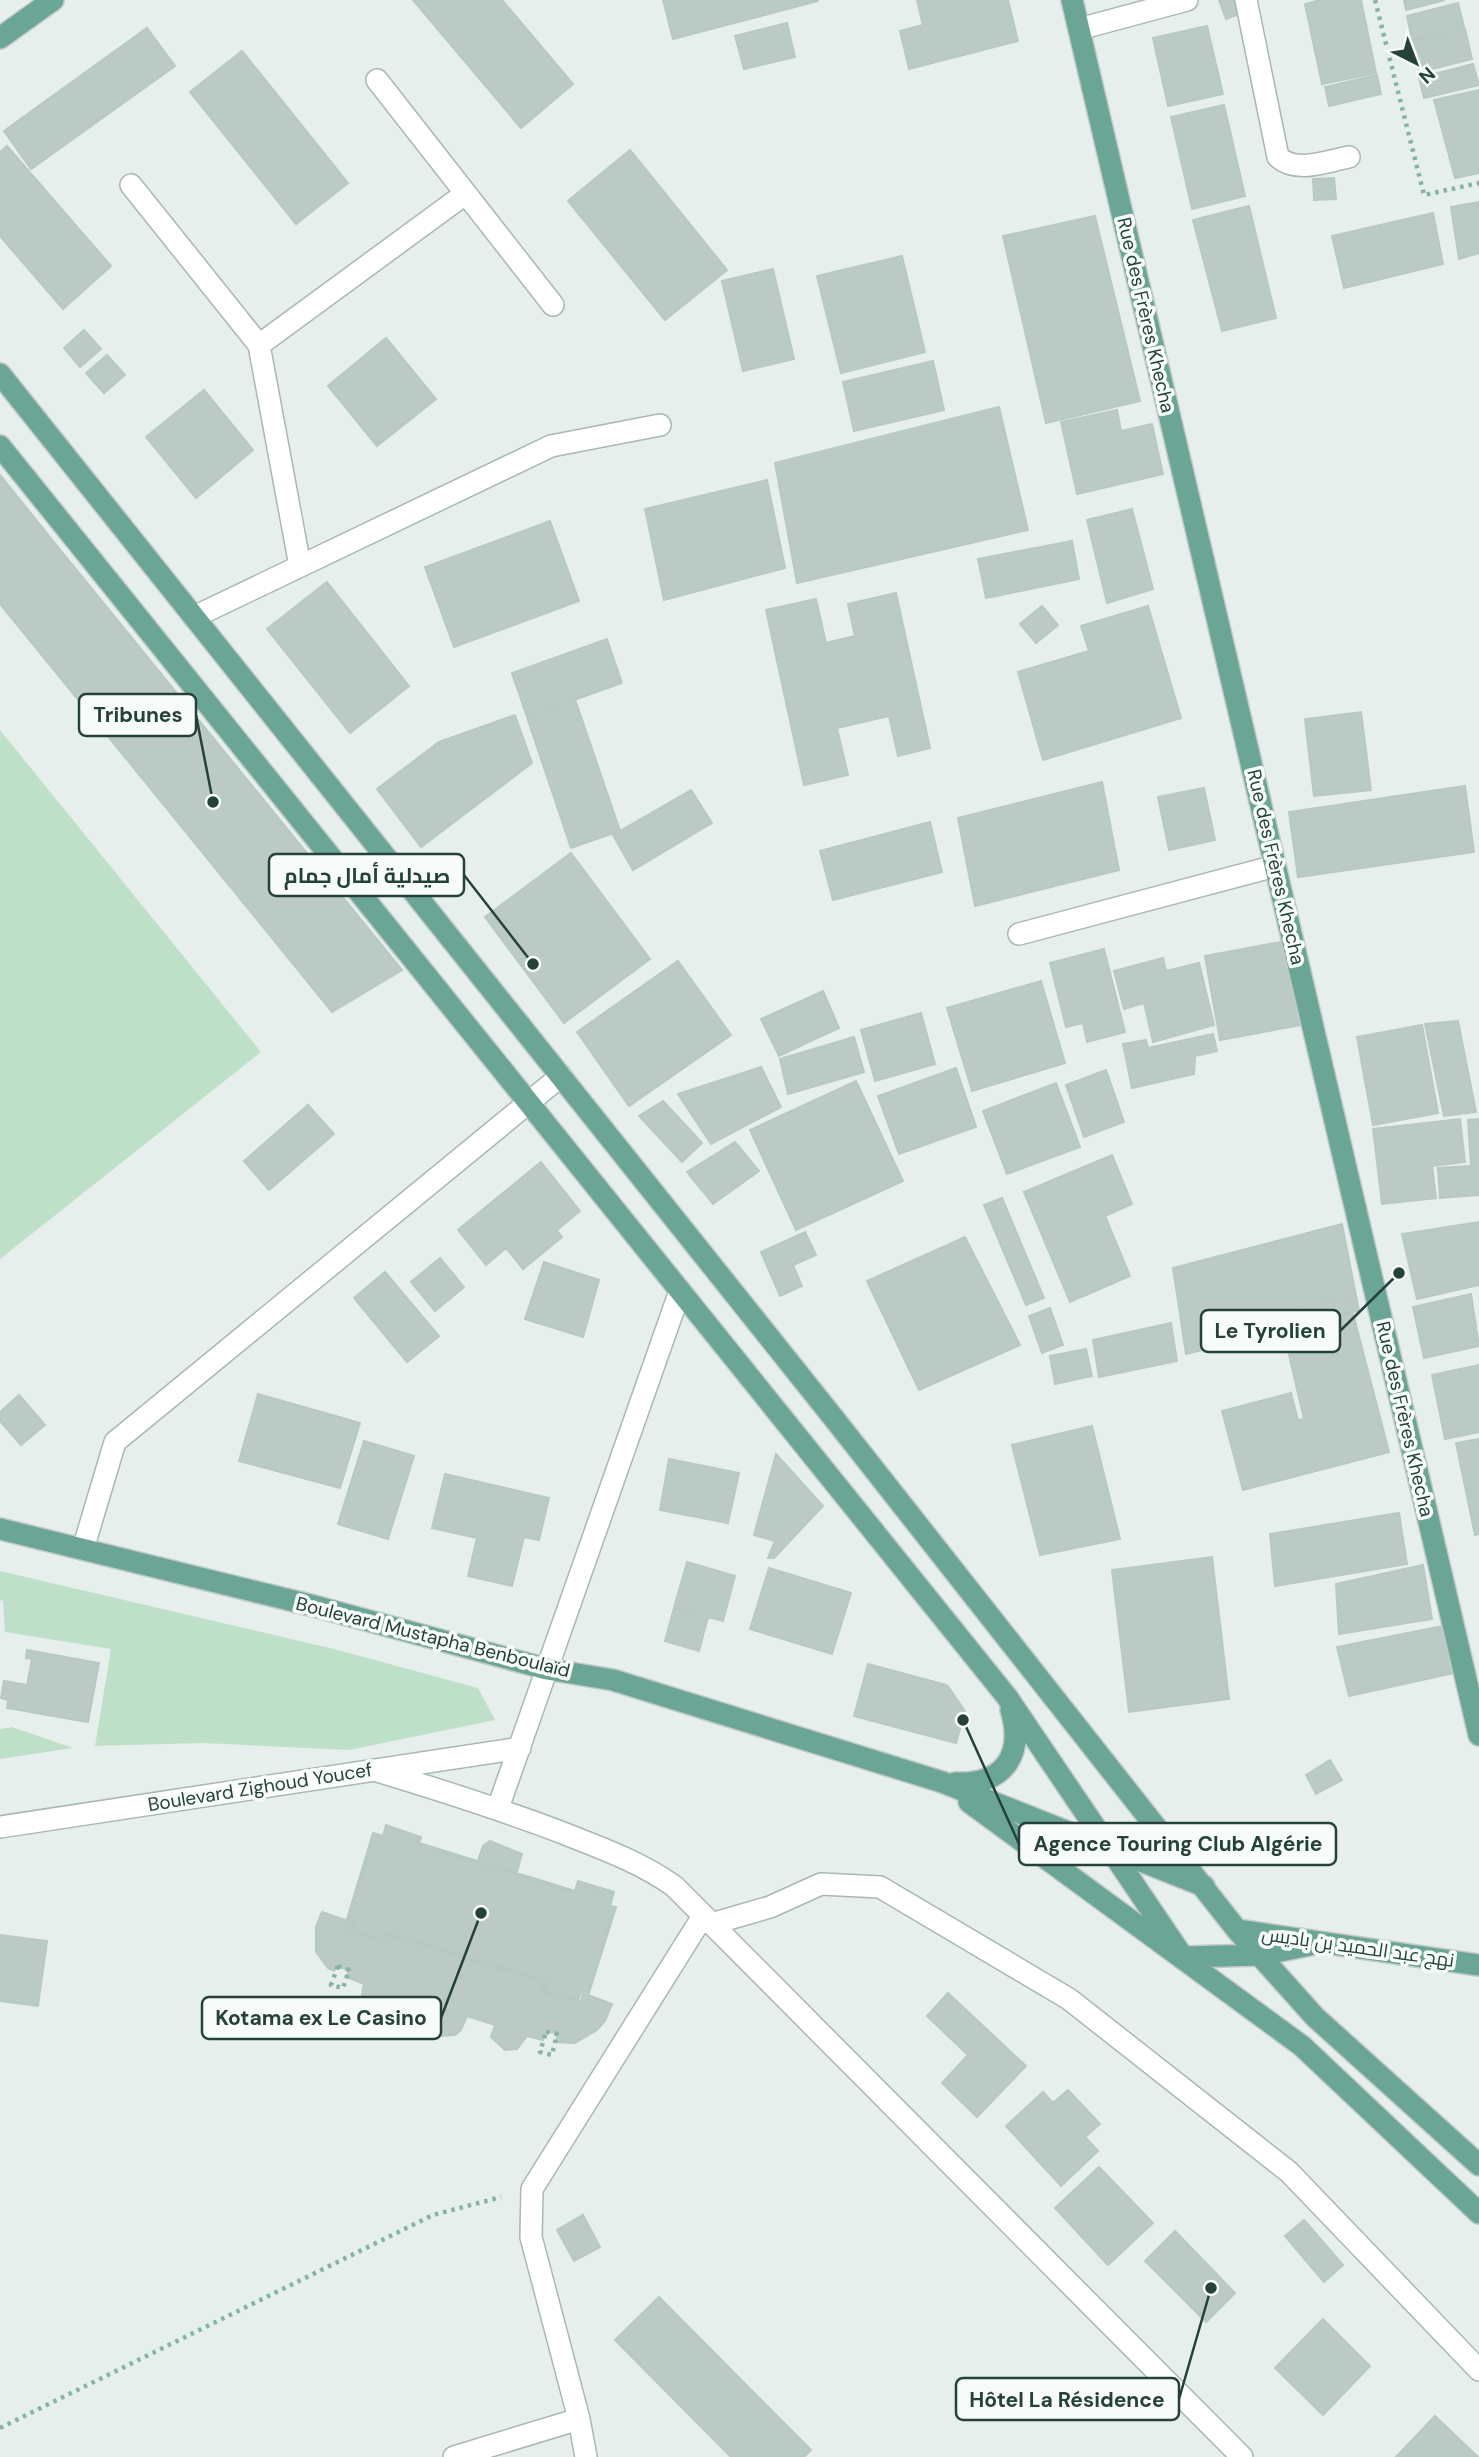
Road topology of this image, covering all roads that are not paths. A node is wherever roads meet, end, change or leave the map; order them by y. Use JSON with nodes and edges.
{"nodes":[{"id":1,"x":53,"y":0,"type":"edge"},
{"id":2,"x":1072,"y":0,"type":"edge"},
{"id":3,"x":1187,"y":0,"type":"edge"},
{"id":4,"x":1246,"y":0,"type":"edge"},
{"id":5,"x":1079,"y":29,"type":"junction"},
{"id":6,"x":0,"y":38,"type":"edge"},
{"id":7,"x":376,"y":80,"type":"dead end"},
{"id":8,"x":1349,"y":158,"type":"dead end"},
{"id":9,"x":131,"y":185,"type":"dead end"},
{"id":10,"x":465,"y":194,"type":"junction"},
{"id":11,"x":553,"y":305,"type":"dead end"},
{"id":12,"x":259,"y":345,"type":"junction"},
{"id":13,"x":0,"y":373,"type":"edge"},
{"id":14,"x":660,"y":425,"type":"dead end"},
{"id":15,"x":0,"y":446,"type":"edge"},
{"id":16,"x":299,"y":566,"type":"junction"},
{"id":17,"x":194,"y":617,"type":"junction"},
{"id":18,"x":1275,"y":866,"type":"junction"},
{"id":19,"x":1019,"y":934,"type":"dead end"},
{"id":20,"x":561,"y":1076,"type":"junction"},
{"id":21,"x":528,"y":1103,"type":"junction"},
{"id":22,"x":680,"y":1291,"type":"junction"},
{"id":23,"x":0,"y":1528,"type":"edge"},
{"id":24,"x":83,"y":1549,"type":"junction"},
{"id":25,"x":547,"y":1669,"type":"junction"},
{"id":26,"x":1007,"y":1697,"type":"junction"},
{"id":27,"x":1479,"y":1735,"type":"edge"},
{"id":28,"x":520,"y":1748,"type":"junction"},
{"id":29,"x":374,"y":1770,"type":"junction"},
{"id":30,"x":942,"y":1782,"type":"junction"},
{"id":31,"x":498,"y":1808,"type":"junction"},
{"id":32,"x":0,"y":1827,"type":"edge"},
{"id":33,"x":1110,"y":1849,"type":"junction"},
{"id":34,"x":1204,"y":1887,"type":"junction"},
{"id":35,"x":707,"y":1920,"type":"junction"},
{"id":36,"x":1237,"y":1930,"type":"junction"},
{"id":37,"x":1326,"y":1942,"type":"junction"},
{"id":38,"x":1260,"y":1955,"type":"junction"},
{"id":39,"x":1183,"y":1957,"type":"junction"},
{"id":40,"x":1479,"y":1965,"type":"edge"},
{"id":41,"x":1479,"y":2165,"type":"edge"},
{"id":42,"x":1479,"y":2213,"type":"edge"},
{"id":43,"x":1479,"y":2370,"type":"edge"},
{"id":44,"x":579,"y":2419,"type":"junction"},
{"id":45,"x":454,"y":2457,"type":"edge"},
{"id":46,"x":586,"y":2457,"type":"edge"},
{"id":47,"x":1242,"y":2457,"type":"edge"}],
"edges":[{"from":1,"to":6,"type":"main road"},
{"from":2,"to":5,"type":"main road","name":"Rue des Frères Khecha"},
{"from":3,"to":5,"type":"street"},
{"from":4,"to":8,"type":"street"},
{"from":5,"to":18,"type":"main road","name":"Rue des Frères Khecha"},
{"from":7,"to":10,"type":"street"},
{"from":9,"to":12,"type":"street"},
{"from":10,"to":11,"type":"street"},
{"from":10,"to":12,"type":"street"},
{"from":12,"to":16,"type":"street"},
{"from":13,"to":17,"type":"main road"},
{"from":14,"to":16,"type":"street"},
{"from":15,"to":21,"type":"main road"},
{"from":16,"to":17,"type":"street"},
{"from":17,"to":20,"type":"main road"},
{"from":18,"to":19,"type":"street"},
{"from":18,"to":27,"type":"main road","name":"Rue des Frères Khecha"},
{"from":20,"to":21,"type":"street"},
{"from":20,"to":34,"type":"main road"},
{"from":21,"to":22,"type":"main road"},
{"from":21,"to":24,"type":"street"},
{"from":22,"to":25,"type":"street"},
{"from":22,"to":26,"type":"main road"},
{"from":23,"to":24,"type":"main road","name":"Boulevard Mustapha Benboulaïd"},
{"from":24,"to":25,"type":"main road","name":"Boulevard Mustapha Benboulaïd"},
{"from":25,"to":28,"type":"street"},
{"from":25,"to":30,"type":"main road","name":"Boulevard Mustapha Benboulaïd"},
{"from":26,"to":30,"type":"main road"},
{"from":26,"to":33,"type":"main road"},
{"from":28,"to":29,"type":"street","name":"Boulevard Zighoud Youcef"},
{"from":28,"to":31,"type":"street"},
{"from":29,"to":31,"type":"street"},
{"from":29,"to":32,"type":"street","name":"Boulevard Zighoud Youcef"},
{"from":30,"to":33,"type":"main road"},
{"from":30,"to":39,"type":"main road"},
{"from":31,"to":35,"type":"street"},
{"from":33,"to":34,"type":"main road"},
{"from":33,"to":39,"type":"main road"},
{"from":34,"to":36,"type":"main road"},
{"from":35,"to":43,"type":"street"},
{"from":35,"to":44,"type":"street"},
{"from":35,"to":47,"type":"street"},
{"from":36,"to":37,"type":"main road","name":"نهج عبد الحميد بن باديس"},
{"from":36,"to":38,"type":"main road"},
{"from":37,"to":38,"type":"main road"},
{"from":37,"to":40,"type":"main road","name":"نهج عبد الحميد بن باديس"},
{"from":38,"to":39,"type":"main road"},
{"from":38,"to":41,"type":"main road"},
{"from":39,"to":42,"type":"main road"},
{"from":44,"to":45,"type":"street"},
{"from":44,"to":46,"type":"street"}]}
